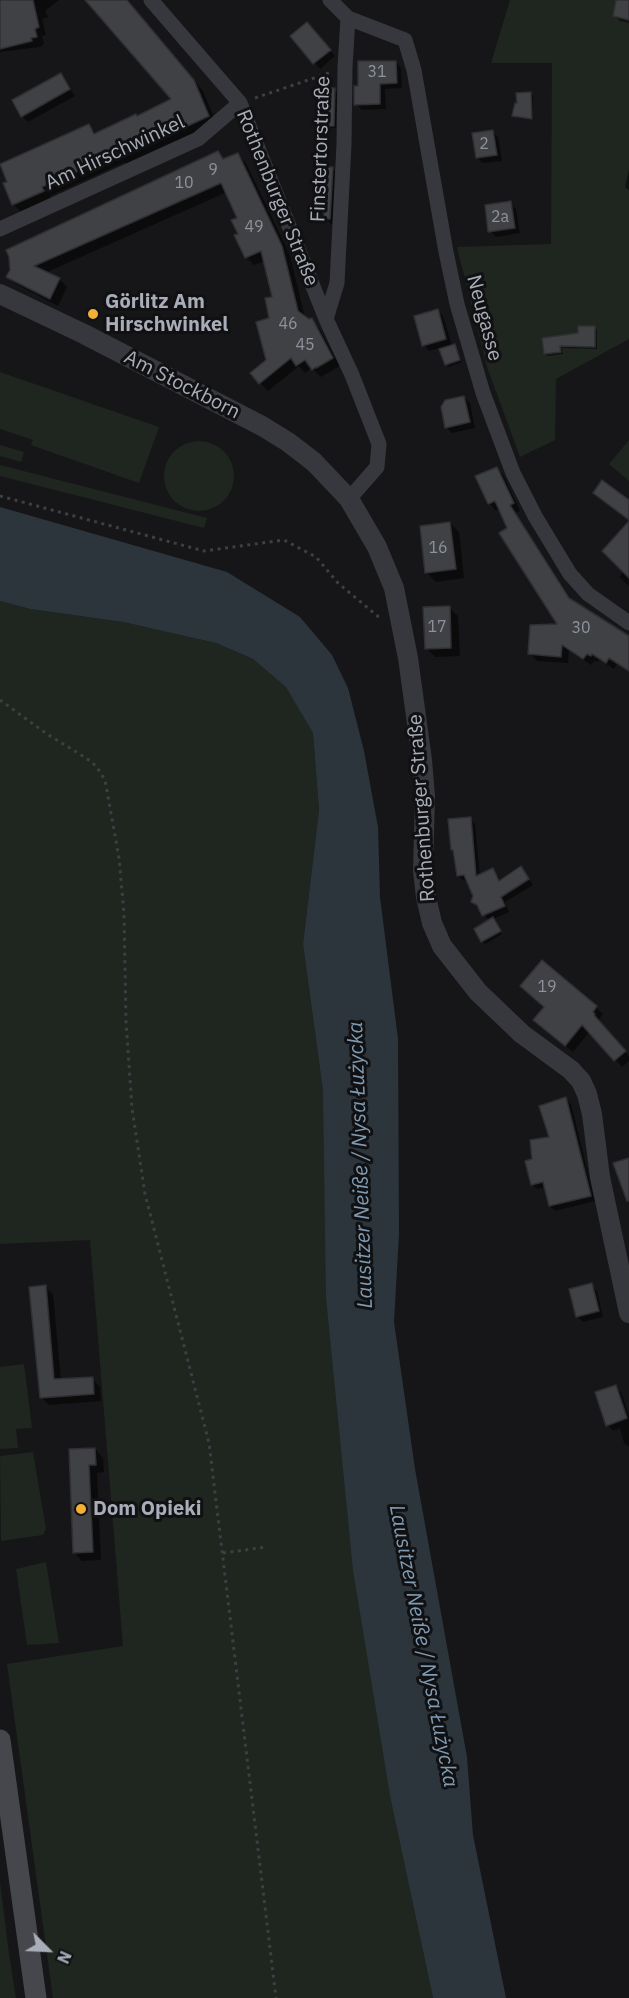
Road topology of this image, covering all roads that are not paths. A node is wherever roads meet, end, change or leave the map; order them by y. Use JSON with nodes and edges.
{"nodes":[{"id":1,"x":151,"y":0,"type":"edge"},
{"id":2,"x":330,"y":0,"type":"edge"},
{"id":3,"x":348,"y":18,"type":"junction"},
{"id":4,"x":240,"y":103,"type":"junction"},
{"id":5,"x":0,"y":229,"type":"edge"},
{"id":6,"x":0,"y":294,"type":"edge"},
{"id":7,"x":326,"y":318,"type":"junction"},
{"id":8,"x":349,"y":499,"type":"junction"},
{"id":9,"x":629,"y":623,"type":"edge"},
{"id":10,"x":629,"y":1313,"type":"edge"},
{"id":11,"x":0,"y":1740,"type":"edge"},
{"id":12,"x":36,"y":1998,"type":"edge"}],
"edges":[{"from":1,"to":4,"type":"street","name":"Rothenburger Straße"},
{"from":2,"to":3,"type":"street"},
{"from":3,"to":7,"type":"street","name":"Finstertorstraße"},
{"from":3,"to":9,"type":"street","name":"Neugasse"},
{"from":4,"to":5,"type":"street","name":"Am Hirschwinkel"},
{"from":4,"to":7,"type":"street","name":"Rothenburger Straße"},
{"from":6,"to":8,"type":"street","name":"Am Stockborn"},
{"from":7,"to":8,"type":"street"},
{"from":8,"to":10,"type":"street","name":"Rothenburger Straße"},
{"from":11,"to":12,"type":"main road"}]}
